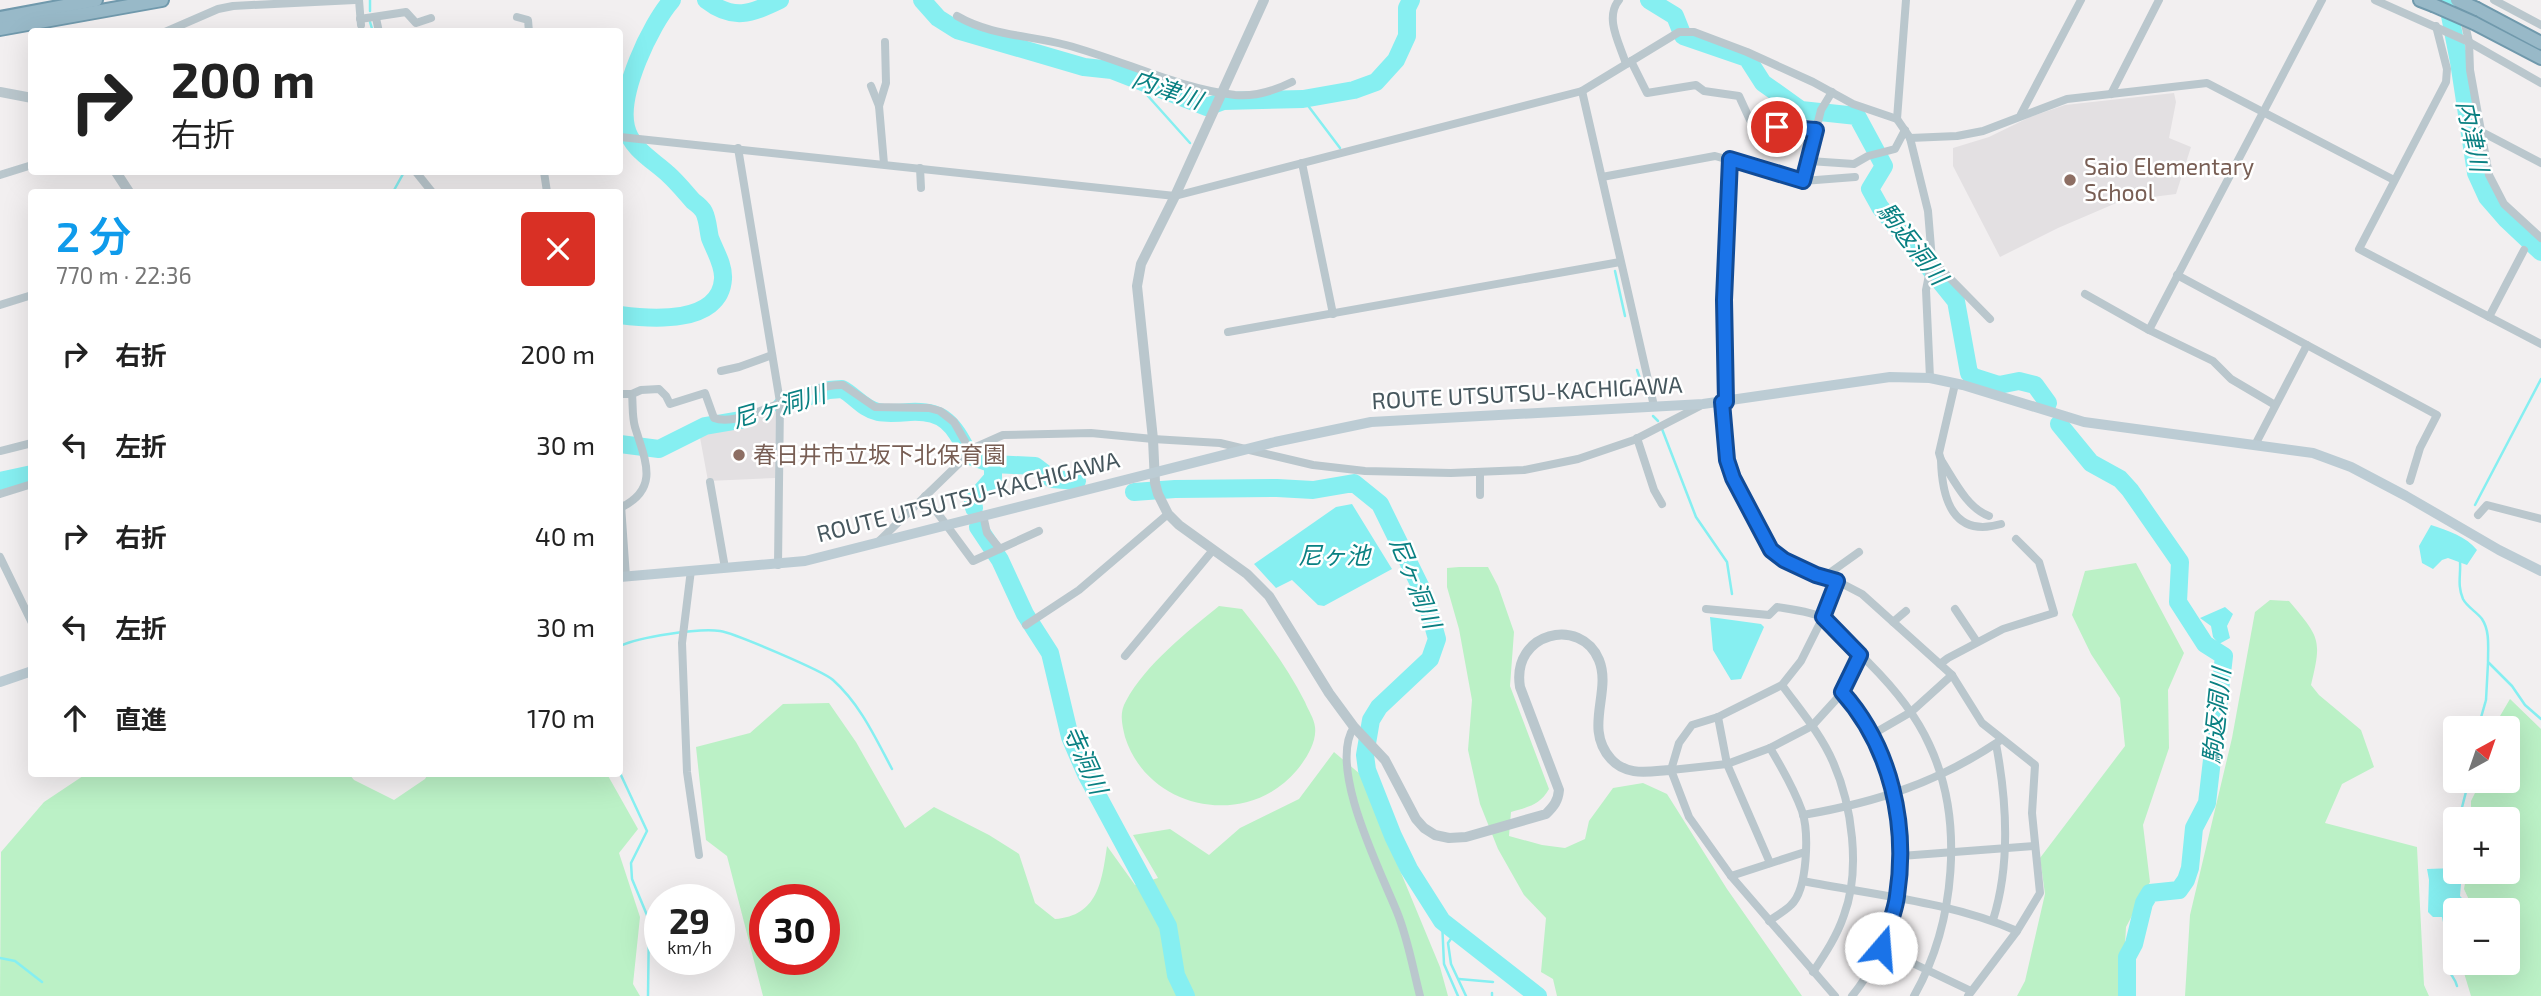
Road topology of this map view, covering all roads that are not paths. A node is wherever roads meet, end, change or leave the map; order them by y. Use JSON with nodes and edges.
{"nodes":[{"id":1,"x":96,"y":0,"type":"edge"},
{"id":2,"x":162,"y":0,"type":"edge"},
{"id":3,"x":357,"y":0,"type":"edge"},
{"id":4,"x":1264,"y":0,"type":"edge"},
{"id":5,"x":1619,"y":0,"type":"edge"},
{"id":6,"x":1906,"y":0,"type":"edge"},
{"id":7,"x":2081,"y":0,"type":"edge"},
{"id":8,"x":2159,"y":0,"type":"edge"},
{"id":9,"x":2322,"y":0,"type":"edge"},
{"id":10,"x":2375,"y":0,"type":"edge"},
{"id":11,"x":2420,"y":0,"type":"edge"},
{"id":12,"x":2458,"y":0,"type":"edge"},
{"id":13,"x":2494,"y":0,"type":"edge"},
{"id":14,"x":290,"y":2,"type":"edge"},
{"id":15,"x":957,"y":16,"type":"dead end"},
{"id":16,"x":517,"y":17,"type":"dead end"},
{"id":17,"x":0,"y":18,"type":"edge"},
{"id":18,"x":376,"y":18,"type":"junction"},
{"id":19,"x":431,"y":18,"type":"dead end"},
{"id":20,"x":2541,"y":25,"type":"edge"},
{"id":21,"x":175,"y":28,"type":"edge"},
{"id":22,"x":378,"y":28,"type":"edge"},
{"id":23,"x":529,"y":28,"type":"edge"},
{"id":24,"x":0,"y":29,"type":"edge"},
{"id":25,"x":2440,"y":29,"type":"junction"},
{"id":26,"x":2466,"y":41,"type":"junction"},
{"id":27,"x":885,"y":42,"type":"dead end"},
{"id":28,"x":2541,"y":43,"type":"edge"},
{"id":29,"x":2541,"y":58,"type":"edge"},
{"id":30,"x":1629,"y":63,"type":"junction"},
{"id":31,"x":1292,"y":82,"type":"dead end"},
{"id":32,"x":2541,"y":83,"type":"edge"},
{"id":33,"x":871,"y":86,"type":"dead end"},
{"id":34,"x":1582,"y":91,"type":"junction"},
{"id":35,"x":0,"y":92,"type":"edge"},
{"id":36,"x":1222,"y":92,"type":"junction"},
{"id":37,"x":1832,"y":92,"type":"junction"},
{"id":38,"x":2111,"y":94,"type":"junction"},
{"id":39,"x":28,"y":97,"type":"edge"},
{"id":40,"x":879,"y":106,"type":"junction"},
{"id":41,"x":2264,"y":111,"type":"junction"},
{"id":42,"x":2021,"y":114,"type":"junction"},
{"id":43,"x":1897,"y":120,"type":"junction"},
{"id":44,"x":1816,"y":129,"type":"junction"},
{"id":45,"x":2480,"y":131,"type":"junction"},
{"id":46,"x":1908,"y":134,"type":"junction"},
{"id":47,"x":623,"y":137,"type":"edge"},
{"id":48,"x":738,"y":148,"type":"junction"},
{"id":49,"x":1730,"y":159,"type":"junction"},
{"id":50,"x":1809,"y":161,"type":"junction"},
{"id":51,"x":1302,"y":163,"type":"junction"},
{"id":52,"x":2541,"y":163,"type":"edge"},
{"id":53,"x":884,"y":164,"type":"junction"},
{"id":54,"x":28,"y":166,"type":"edge"},
{"id":55,"x":920,"y":168,"type":"junction"},
{"id":56,"x":0,"y":175,"type":"edge"},
{"id":57,"x":418,"y":175,"type":"edge"},
{"id":58,"x":1602,"y":177,"type":"junction"},
{"id":59,"x":1855,"y":177,"type":"dead end"},
{"id":60,"x":2394,"y":180,"type":"junction"},
{"id":61,"x":1803,"y":181,"type":"junction"},
{"id":62,"x":921,"y":188,"type":"dead end"},
{"id":63,"x":430,"y":189,"type":"edge"},
{"id":64,"x":1175,"y":196,"type":"junction"},
{"id":65,"x":2541,"y":238,"type":"edge"},
{"id":66,"x":2524,"y":250,"type":"dead end"},
{"id":67,"x":1932,"y":260,"type":"junction"},
{"id":68,"x":1620,"y":262,"type":"junction"},
{"id":69,"x":2177,"y":275,"type":"junction"},
{"id":70,"x":2085,"y":294,"type":"dead end"},
{"id":71,"x":28,"y":296,"type":"edge"},
{"id":72,"x":0,"y":305,"type":"edge"},
{"id":73,"x":1333,"y":314,"type":"junction"},
{"id":74,"x":2489,"y":317,"type":"junction"},
{"id":75,"x":1990,"y":319,"type":"dead end"},
{"id":76,"x":2149,"y":330,"type":"junction"},
{"id":77,"x":1228,"y":332,"type":"dead end"},
{"id":78,"x":2541,"y":344,"type":"edge"},
{"id":79,"x":2307,"y":345,"type":"junction"},
{"id":80,"x":772,"y":355,"type":"junction"},
{"id":81,"x":721,"y":371,"type":"dead end"},
{"id":82,"x":1930,"y":378,"type":"junction"},
{"id":83,"x":1955,"y":384,"type":"junction"},
{"id":84,"x":623,"y":394,"type":"edge"},
{"id":85,"x":632,"y":394,"type":"junction"},
{"id":86,"x":780,"y":402,"type":"junction"},
{"id":87,"x":1724,"y":402,"type":"junction"},
{"id":88,"x":1703,"y":404,"type":"junction"},
{"id":89,"x":2275,"y":405,"type":"junction"},
{"id":90,"x":1654,"y":406,"type":"junction"},
{"id":91,"x":1637,"y":438,"type":"junction"},
{"id":92,"x":1153,"y":439,"type":"junction"},
{"id":93,"x":28,"y":444,"type":"edge"},
{"id":94,"x":2255,"y":445,"type":"junction"},
{"id":95,"x":1247,"y":449,"type":"junction"},
{"id":96,"x":0,"y":451,"type":"edge"},
{"id":97,"x":971,"y":452,"type":"junction"},
{"id":98,"x":1941,"y":460,"type":"junction"},
{"id":99,"x":1480,"y":472,"type":"junction"},
{"id":100,"x":1154,"y":477,"type":"junction"},
{"id":101,"x":2410,"y":481,"type":"dead end"},
{"id":102,"x":710,"y":482,"type":"dead end"},
{"id":103,"x":28,"y":485,"type":"edge"},
{"id":104,"x":0,"y":494,"type":"edge"},
{"id":105,"x":1480,"y":495,"type":"dead end"},
{"id":106,"x":925,"y":496,"type":"junction"},
{"id":107,"x":623,"y":504,"type":"edge"},
{"id":108,"x":1662,"y":504,"type":"dead end"},
{"id":109,"x":1168,"y":514,"type":"junction"},
{"id":110,"x":984,"y":515,"type":"junction"},
{"id":111,"x":2478,"y":515,"type":"dead end"},
{"id":112,"x":1989,"y":516,"type":"dead end"},
{"id":113,"x":2541,"y":519,"type":"edge"},
{"id":114,"x":948,"y":524,"type":"junction"},
{"id":115,"x":2001,"y":524,"type":"dead end"},
{"id":116,"x":1039,"y":531,"type":"dead end"},
{"id":117,"x":2016,"y":539,"type":"dead end"},
{"id":118,"x":877,"y":543,"type":"junction"},
{"id":119,"x":1000,"y":549,"type":"junction"},
{"id":120,"x":1213,"y":550,"type":"junction"},
{"id":121,"x":1859,"y":552,"type":"dead end"},
{"id":122,"x":0,"y":557,"type":"edge"},
{"id":123,"x":778,"y":565,"type":"junction"},
{"id":124,"x":725,"y":568,"type":"junction"},
{"id":125,"x":691,"y":570,"type":"junction"},
{"id":126,"x":2541,"y":571,"type":"edge"},
{"id":127,"x":623,"y":572,"type":"edge"},
{"id":128,"x":1824,"y":577,"type":"junction"},
{"id":129,"x":1837,"y":581,"type":"junction"},
{"id":130,"x":1706,"y":609,"type":"dead end"},
{"id":131,"x":1955,"y":609,"type":"dead end"},
{"id":132,"x":1906,"y":611,"type":"dead end"},
{"id":133,"x":28,"y":614,"type":"edge"},
{"id":134,"x":1823,"y":617,"type":"junction"},
{"id":135,"x":1893,"y":622,"type":"junction"},
{"id":136,"x":1026,"y":625,"type":"dead end"},
{"id":137,"x":1977,"y":642,"type":"junction"},
{"id":138,"x":1860,"y":655,"type":"junction"},
{"id":139,"x":1125,"y":656,"type":"dead end"},
{"id":140,"x":1940,"y":664,"type":"junction"},
{"id":141,"x":28,"y":672,"type":"edge"},
{"id":142,"x":1952,"y":675,"type":"junction"},
{"id":143,"x":0,"y":682,"type":"edge"},
{"id":144,"x":1782,"y":685,"type":"junction"},
{"id":145,"x":1842,"y":692,"type":"junction"},
{"id":146,"x":1910,"y":712,"type":"junction"},
{"id":147,"x":1718,"y":717,"type":"junction"},
{"id":148,"x":1812,"y":726,"type":"junction"},
{"id":149,"x":1354,"y":727,"type":"junction"},
{"id":150,"x":1873,"y":734,"type":"junction"},
{"id":151,"x":1999,"y":742,"type":"junction"},
{"id":152,"x":1770,"y":748,"type":"junction"},
{"id":153,"x":1727,"y":764,"type":"junction"},
{"id":154,"x":1671,"y":770,"type":"junction"},
{"id":155,"x":1940,"y":776,"type":"junction"},
{"id":156,"x":1894,"y":794,"type":"junction"},
{"id":157,"x":1847,"y":807,"type":"junction"},
{"id":158,"x":1803,"y":814,"type":"junction"},
{"id":159,"x":2035,"y":846,"type":"junction"},
{"id":160,"x":2005,"y":847,"type":"junction"},
{"id":161,"x":1805,"y":852,"type":"junction"},
{"id":162,"x":1950,"y":853,"type":"junction"},
{"id":163,"x":699,"y":855,"type":"dead end"},
{"id":164,"x":1901,"y":856,"type":"junction"},
{"id":165,"x":1770,"y":863,"type":"junction"},
{"id":166,"x":1731,"y":876,"type":"junction"},
{"id":167,"x":1803,"y":881,"type":"junction"},
{"id":168,"x":1849,"y":890,"type":"junction"},
{"id":169,"x":1897,"y":899,"type":"junction"},
{"id":170,"x":1946,"y":909,"type":"junction"},
{"id":171,"x":1993,"y":920,"type":"junction"},
{"id":172,"x":1769,"y":921,"type":"junction"},
{"id":173,"x":2017,"y":930,"type":"junction"},
{"id":174,"x":1881,"y":948,"type":"junction"},
{"id":175,"x":1928,"y":970,"type":"junction"},
{"id":176,"x":1813,"y":972,"type":"junction"},
{"id":177,"x":1970,"y":993,"type":"edge"},
{"id":178,"x":1420,"y":996,"type":"edge"},
{"id":179,"x":1835,"y":996,"type":"edge"},
{"id":180,"x":1852,"y":996,"type":"edge"},
{"id":181,"x":1914,"y":996,"type":"edge"}],
"edges":[{"from":1,"to":17,"type":"highway"},
{"from":2,"to":24,"type":"highway"},
{"from":3,"to":14,"type":"street"},
{"from":3,"to":18,"type":"street"},
{"from":4,"to":36,"type":"street"},
{"from":5,"to":30,"type":"street"},
{"from":6,"to":43,"type":"street"},
{"from":7,"to":42,"type":"street"},
{"from":8,"to":38,"type":"street"},
{"from":9,"to":41,"type":"street"},
{"from":10,"to":25,"type":"street"},
{"from":11,"to":29,"type":"highway","bridge":true},
{"from":12,"to":26,"type":"street"},
{"from":12,"to":28,"type":"highway","bridge":true},
{"from":13,"to":20,"type":"street"},
{"from":14,"to":21,"type":"street"},
{"from":15,"to":36,"type":"street"},
{"from":16,"to":23,"type":"street"},
{"from":18,"to":19,"type":"street"},
{"from":18,"to":22,"type":"street"},
{"from":25,"to":26,"type":"street"},
{"from":25,"to":60,"type":"street"},
{"from":26,"to":32,"type":"street"},
{"from":26,"to":45,"type":"street"},
{"from":27,"to":40,"type":"street"},
{"from":30,"to":34,"type":"street"},
{"from":30,"to":37,"type":"street"},
{"from":30,"to":44,"type":"street"},
{"from":31,"to":36,"type":"street"},
{"from":33,"to":40,"type":"street"},
{"from":34,"to":51,"type":"street"},
{"from":34,"to":58,"type":"street"},
{"from":35,"to":39,"type":"street"},
{"from":36,"to":64,"type":"street"},
{"from":37,"to":43,"type":"street"},
{"from":37,"to":44,"type":"street"},
{"from":38,"to":41,"type":"street"},
{"from":38,"to":42,"type":"street"},
{"from":40,"to":53,"type":"street"},
{"from":41,"to":60,"type":"street"},
{"from":41,"to":69,"type":"street"},
{"from":42,"to":46,"type":"street"},
{"from":43,"to":46,"type":"street"},
{"from":44,"to":50,"type":"street"},
{"from":45,"to":52,"type":"street"},
{"from":45,"to":65,"type":"street"},
{"from":46,"to":50,"type":"street"},
{"from":46,"to":67,"type":"street"},
{"from":47,"to":48,"type":"street"},
{"from":48,"to":53,"type":"street"},
{"from":48,"to":80,"type":"street"},
{"from":49,"to":58,"type":"street"},
{"from":49,"to":61,"type":"street"},
{"from":49,"to":87,"type":"street"},
{"from":50,"to":61,"type":"street"},
{"from":51,"to":64,"type":"street"},
{"from":51,"to":73,"type":"street"},
{"from":53,"to":55,"type":"street"},
{"from":54,"to":56,"type":"street"},
{"from":55,"to":62,"type":"street"},
{"from":55,"to":64,"type":"street"},
{"from":57,"to":63,"type":"street"},
{"from":58,"to":68,"type":"street"},
{"from":59,"to":61,"type":"street"},
{"from":60,"to":74,"type":"street"},
{"from":64,"to":92,"type":"street"},
{"from":66,"to":74,"type":"street"},
{"from":67,"to":75,"type":"street"},
{"from":67,"to":82,"type":"street"},
{"from":68,"to":73,"type":"street"},
{"from":68,"to":90,"type":"street"},
{"from":69,"to":76,"type":"street"},
{"from":69,"to":79,"type":"street"},
{"from":70,"to":76,"type":"street"},
{"from":71,"to":72,"type":"street"},
{"from":73,"to":77,"type":"street"},
{"from":74,"to":78,"type":"street"},
{"from":76,"to":89,"type":"street"},
{"from":79,"to":89,"type":"street"},
{"from":79,"to":101,"type":"street"},
{"from":80,"to":81,"type":"street"},
{"from":80,"to":86,"type":"street"},
{"from":82,"to":83,"type":"main road","name":"ROUTE UTSUTSU-KACHIGAWA"},
{"from":82,"to":87,"type":"main road","name":"ROUTE UTSUTSU-KACHIGAWA"},
{"from":83,"to":94,"type":"main road","name":"ROUTE UTSUTSU-KACHIGAWA"},
{"from":83,"to":98,"type":"street"},
{"from":84,"to":85,"type":"street"},
{"from":85,"to":86,"type":"street"},
{"from":85,"to":107,"type":"street"},
{"from":86,"to":97,"type":"street"},
{"from":86,"to":123,"type":"street"},
{"from":87,"to":88,"type":"main road","name":"ROUTE UTSUTSU-KACHIGAWA"},
{"from":87,"to":128,"type":"street"},
{"from":88,"to":90,"type":"main road","name":"ROUTE UTSUTSU-KACHIGAWA"},
{"from":88,"to":91,"type":"street"},
{"from":89,"to":94,"type":"street"},
{"from":90,"to":95,"type":"main road","name":"ROUTE UTSUTSU-KACHIGAWA"},
{"from":91,"to":99,"type":"street"},
{"from":91,"to":108,"type":"street"},
{"from":92,"to":95,"type":"street"},
{"from":92,"to":97,"type":"street"},
{"from":92,"to":100,"type":"street"},
{"from":93,"to":96,"type":"street"},
{"from":94,"to":126,"type":"main road","name":"ROUTE UTSUTSU-KACHIGAWA"},
{"from":95,"to":99,"type":"street"},
{"from":95,"to":100,"type":"main road","name":"ROUTE UTSUTSU-KACHIGAWA"},
{"from":97,"to":106,"type":"street"},
{"from":98,"to":112,"type":"street"},
{"from":98,"to":115,"type":"street"},
{"from":99,"to":105,"type":"street"},
{"from":100,"to":109,"type":"street"},
{"from":100,"to":110,"type":"main road","name":"ROUTE UTSUTSU-KACHIGAWA"},
{"from":102,"to":124,"type":"street"},
{"from":103,"to":104,"type":"street"},
{"from":106,"to":114,"type":"street"},
{"from":106,"to":118,"type":"street"},
{"from":109,"to":120,"type":"street"},
{"from":109,"to":136,"type":"street"},
{"from":110,"to":114,"type":"main road","name":"ROUTE UTSUTSU-KACHIGAWA"},
{"from":110,"to":119,"type":"street"},
{"from":111,"to":113,"type":"street"},
{"from":114,"to":118,"type":"main road","name":"ROUTE UTSUTSU-KACHIGAWA"},
{"from":114,"to":119,"type":"street"},
{"from":116,"to":119,"type":"street"},
{"from":117,"to":137,"type":"street"},
{"from":118,"to":123,"type":"main road","name":"ROUTE UTSUTSU-KACHIGAWA"},
{"from":120,"to":139,"type":"street"},
{"from":120,"to":149,"type":"street"},
{"from":121,"to":128,"type":"street"},
{"from":122,"to":133,"type":"street"},
{"from":123,"to":124,"type":"main road","name":"ROUTE UTSUTSU-KACHIGAWA"},
{"from":124,"to":125,"type":"main road","name":"ROUTE UTSUTSU-KACHIGAWA"},
{"from":125,"to":127,"type":"main road","name":"ROUTE UTSUTSU-KACHIGAWA"},
{"from":125,"to":163,"type":"street"},
{"from":128,"to":129,"type":"street"},
{"from":129,"to":134,"type":"street"},
{"from":129,"to":135,"type":"street"},
{"from":130,"to":134,"type":"street"},
{"from":131,"to":137,"type":"street"},
{"from":132,"to":135,"type":"street"},
{"from":134,"to":138,"type":"street"},
{"from":134,"to":144,"type":"street"},
{"from":135,"to":140,"type":"street"},
{"from":137,"to":140,"type":"street"},
{"from":138,"to":145,"type":"street"},
{"from":138,"to":146,"type":"street"},
{"from":140,"to":142,"type":"street"},
{"from":141,"to":143,"type":"main road"},
{"from":142,"to":146,"type":"street"},
{"from":142,"to":151,"type":"street"},
{"from":144,"to":147,"type":"street"},
{"from":144,"to":148,"type":"street"},
{"from":145,"to":148,"type":"street"},
{"from":145,"to":150,"type":"street"},
{"from":146,"to":150,"type":"street"},
{"from":146,"to":155,"type":"street"},
{"from":147,"to":153,"type":"street"},
{"from":147,"to":154,"type":"street"},
{"from":148,"to":152,"type":"street"},
{"from":148,"to":157,"type":"street"},
{"from":149,"to":154,"type":"street"},
{"from":149,"to":178,"type":"street"},
{"from":150,"to":156,"type":"street"},
{"from":151,"to":155,"type":"street"},
{"from":151,"to":159,"type":"street"},
{"from":151,"to":160,"type":"street"},
{"from":152,"to":153,"type":"street"},
{"from":152,"to":158,"type":"street"},
{"from":153,"to":154,"type":"street"},
{"from":153,"to":165,"type":"street"},
{"from":154,"to":166,"type":"street"},
{"from":155,"to":156,"type":"street"},
{"from":155,"to":162,"type":"street"},
{"from":156,"to":157,"type":"street"},
{"from":156,"to":164,"type":"street"},
{"from":157,"to":158,"type":"street"},
{"from":157,"to":168,"type":"street"},
{"from":158,"to":161,"type":"street"},
{"from":159,"to":160,"type":"street"},
{"from":159,"to":173,"type":"street"},
{"from":160,"to":162,"type":"street"},
{"from":160,"to":171,"type":"street"},
{"from":161,"to":165,"type":"street"},
{"from":161,"to":167,"type":"street"},
{"from":162,"to":164,"type":"street"},
{"from":162,"to":170,"type":"street"},
{"from":164,"to":169,"type":"street"},
{"from":165,"to":166,"type":"street"},
{"from":166,"to":172,"type":"street"},
{"from":167,"to":168,"type":"street"},
{"from":167,"to":172,"type":"street"},
{"from":168,"to":169,"type":"street"},
{"from":168,"to":176,"type":"street"},
{"from":169,"to":170,"type":"street"},
{"from":169,"to":174,"type":"street"},
{"from":170,"to":171,"type":"street"},
{"from":170,"to":175,"type":"street"},
{"from":171,"to":173,"type":"street"},
{"from":172,"to":176,"type":"street"},
{"from":173,"to":177,"type":"street"},
{"from":174,"to":175,"type":"street"},
{"from":174,"to":180,"type":"street"},
{"from":175,"to":177,"type":"street"},
{"from":175,"to":181,"type":"street"},
{"from":176,"to":179,"type":"street"}]}
